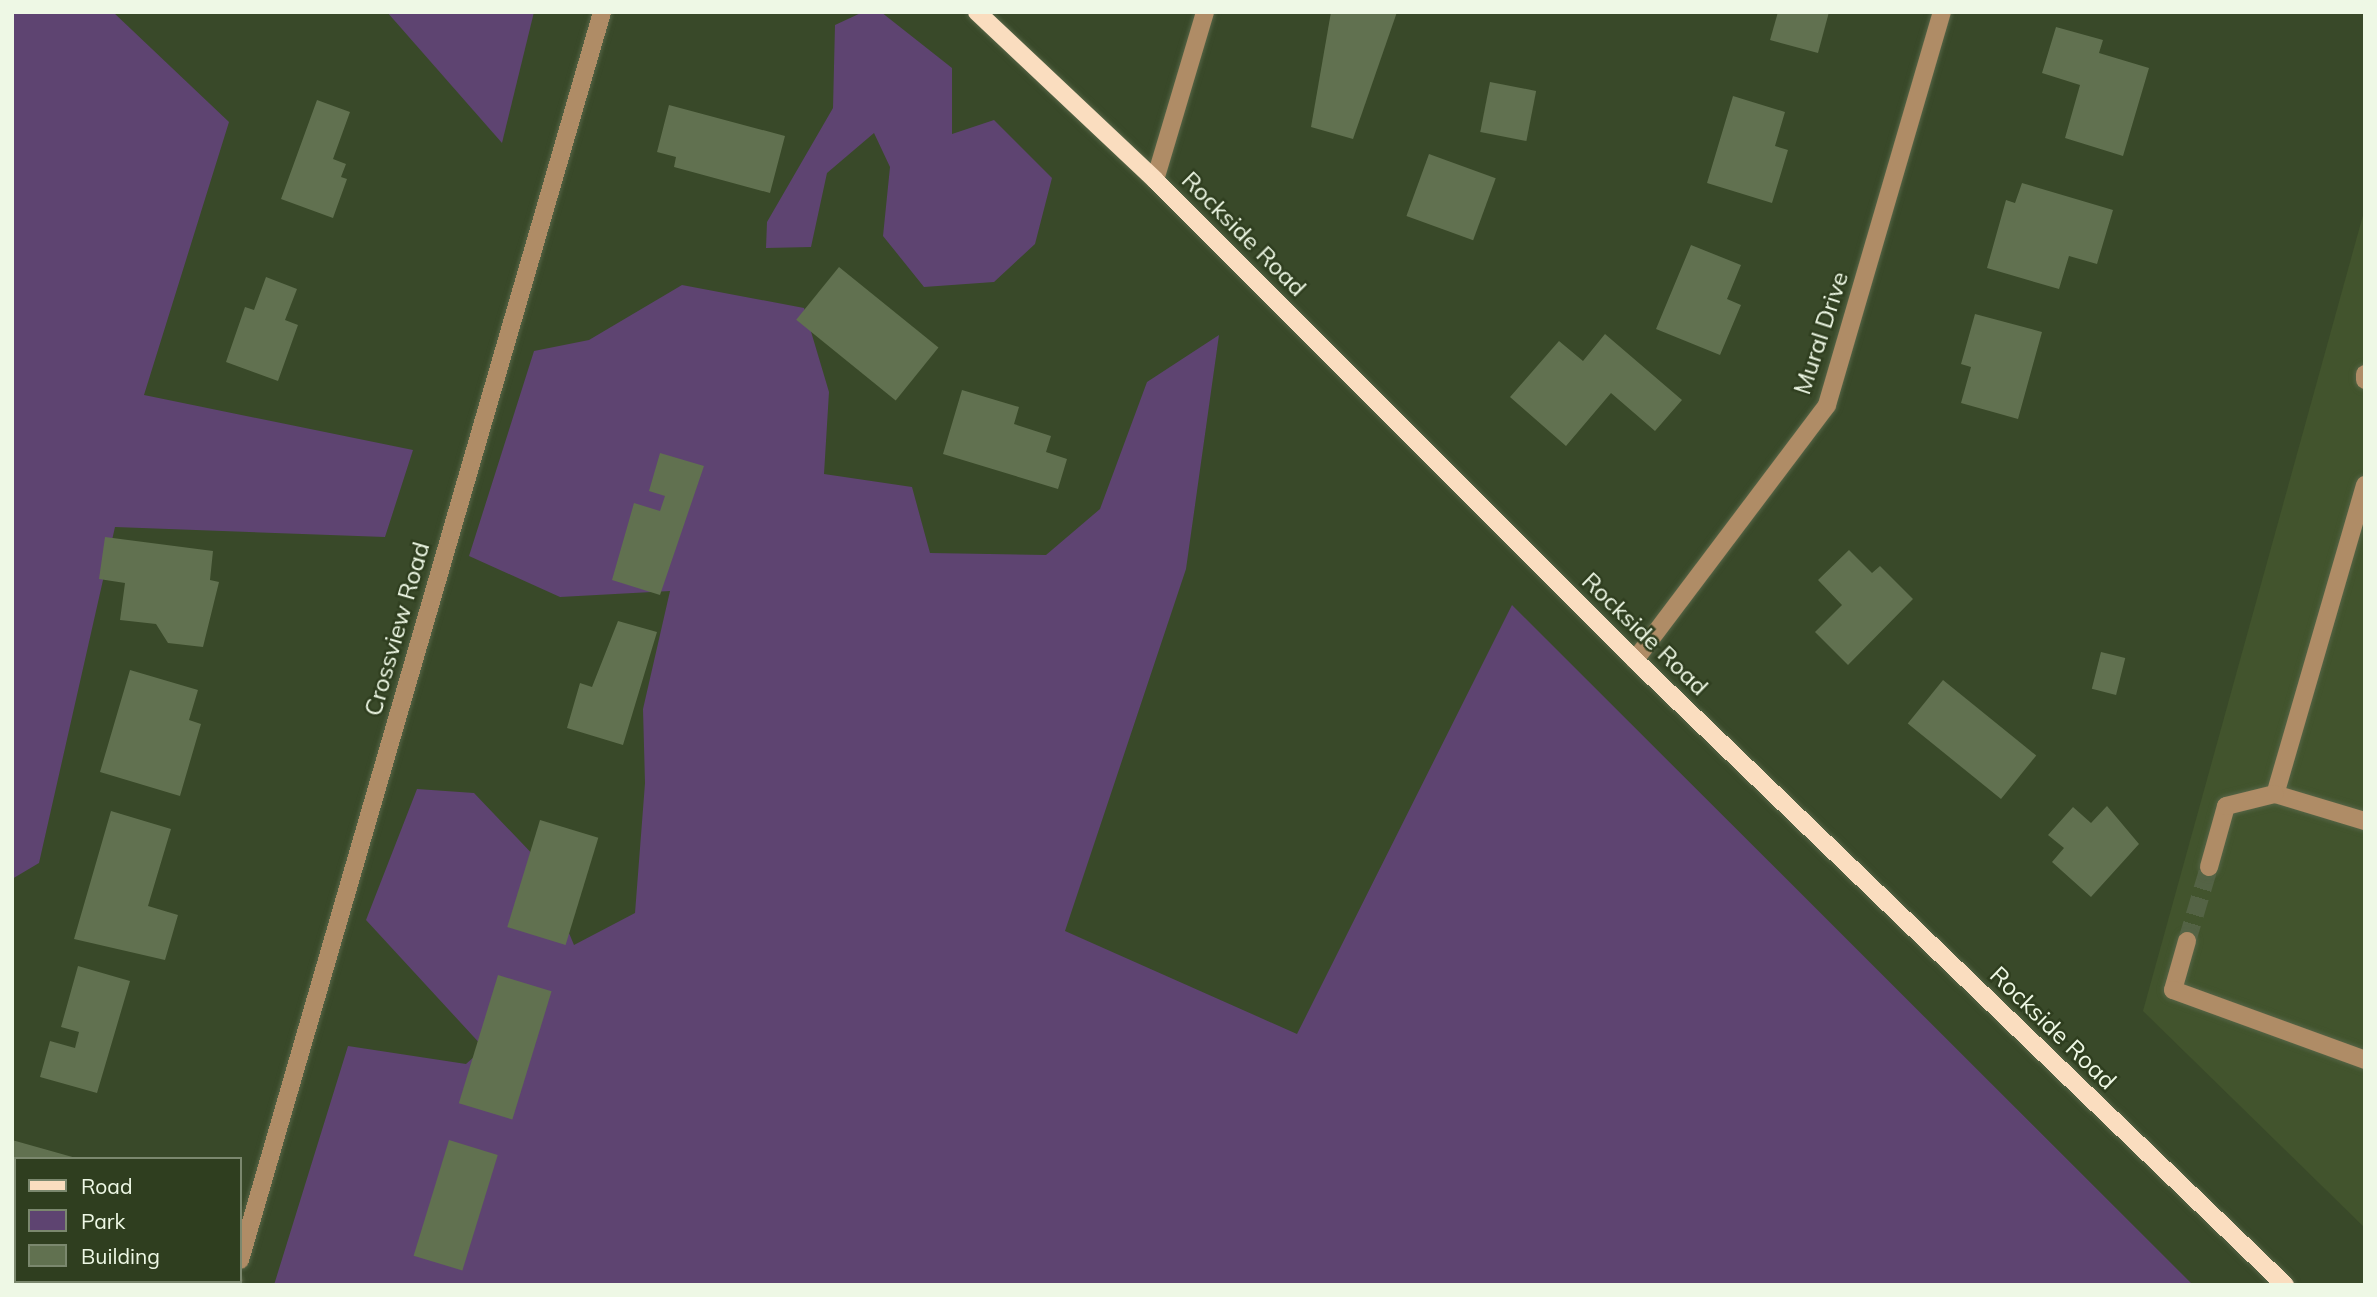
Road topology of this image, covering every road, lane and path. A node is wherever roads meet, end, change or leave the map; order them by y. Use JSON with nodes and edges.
{"nodes":[{"id":1,"x":602,"y":12,"type":"edge"},
{"id":2,"x":977,"y":12,"type":"edge"},
{"id":3,"x":1205,"y":12,"type":"edge"},
{"id":4,"x":1942,"y":12,"type":"edge"},
{"id":5,"x":1155,"y":180,"type":"junction"},
{"id":6,"x":2365,"y":374,"type":"edge"},
{"id":7,"x":2365,"y":380,"type":"edge"},
{"id":8,"x":2365,"y":485,"type":"edge"},
{"id":9,"x":1635,"y":660,"type":"junction"},
{"id":10,"x":2275,"y":794,"type":"junction"},
{"id":11,"x":2365,"y":821,"type":"edge"},
{"id":12,"x":2209,"y":867,"type":"tunnel mouth"},
{"id":13,"x":2187,"y":941,"type":"tunnel mouth"},
{"id":14,"x":2365,"y":1060,"type":"edge"},
{"id":15,"x":242,"y":1253,"type":"edge"},
{"id":16,"x":2285,"y":1285,"type":"edge"}],
"edges":[{"from":1,"to":15,"type":"street","name":"Crossview Road"},
{"from":2,"to":5,"type":"main road","name":"Rockside Road"},
{"from":3,"to":5,"type":"street"},
{"from":4,"to":9,"type":"street","name":"Mural Drive"},
{"from":5,"to":9,"type":"main road","name":"Rockside Road"},
{"from":6,"to":7,"type":"street"},
{"from":8,"to":10,"type":"street"},
{"from":9,"to":16,"type":"main road","name":"Rockside Road"},
{"from":10,"to":11,"type":"street"},
{"from":10,"to":12,"type":"street"},
{"from":13,"to":14,"type":"street"}]}
